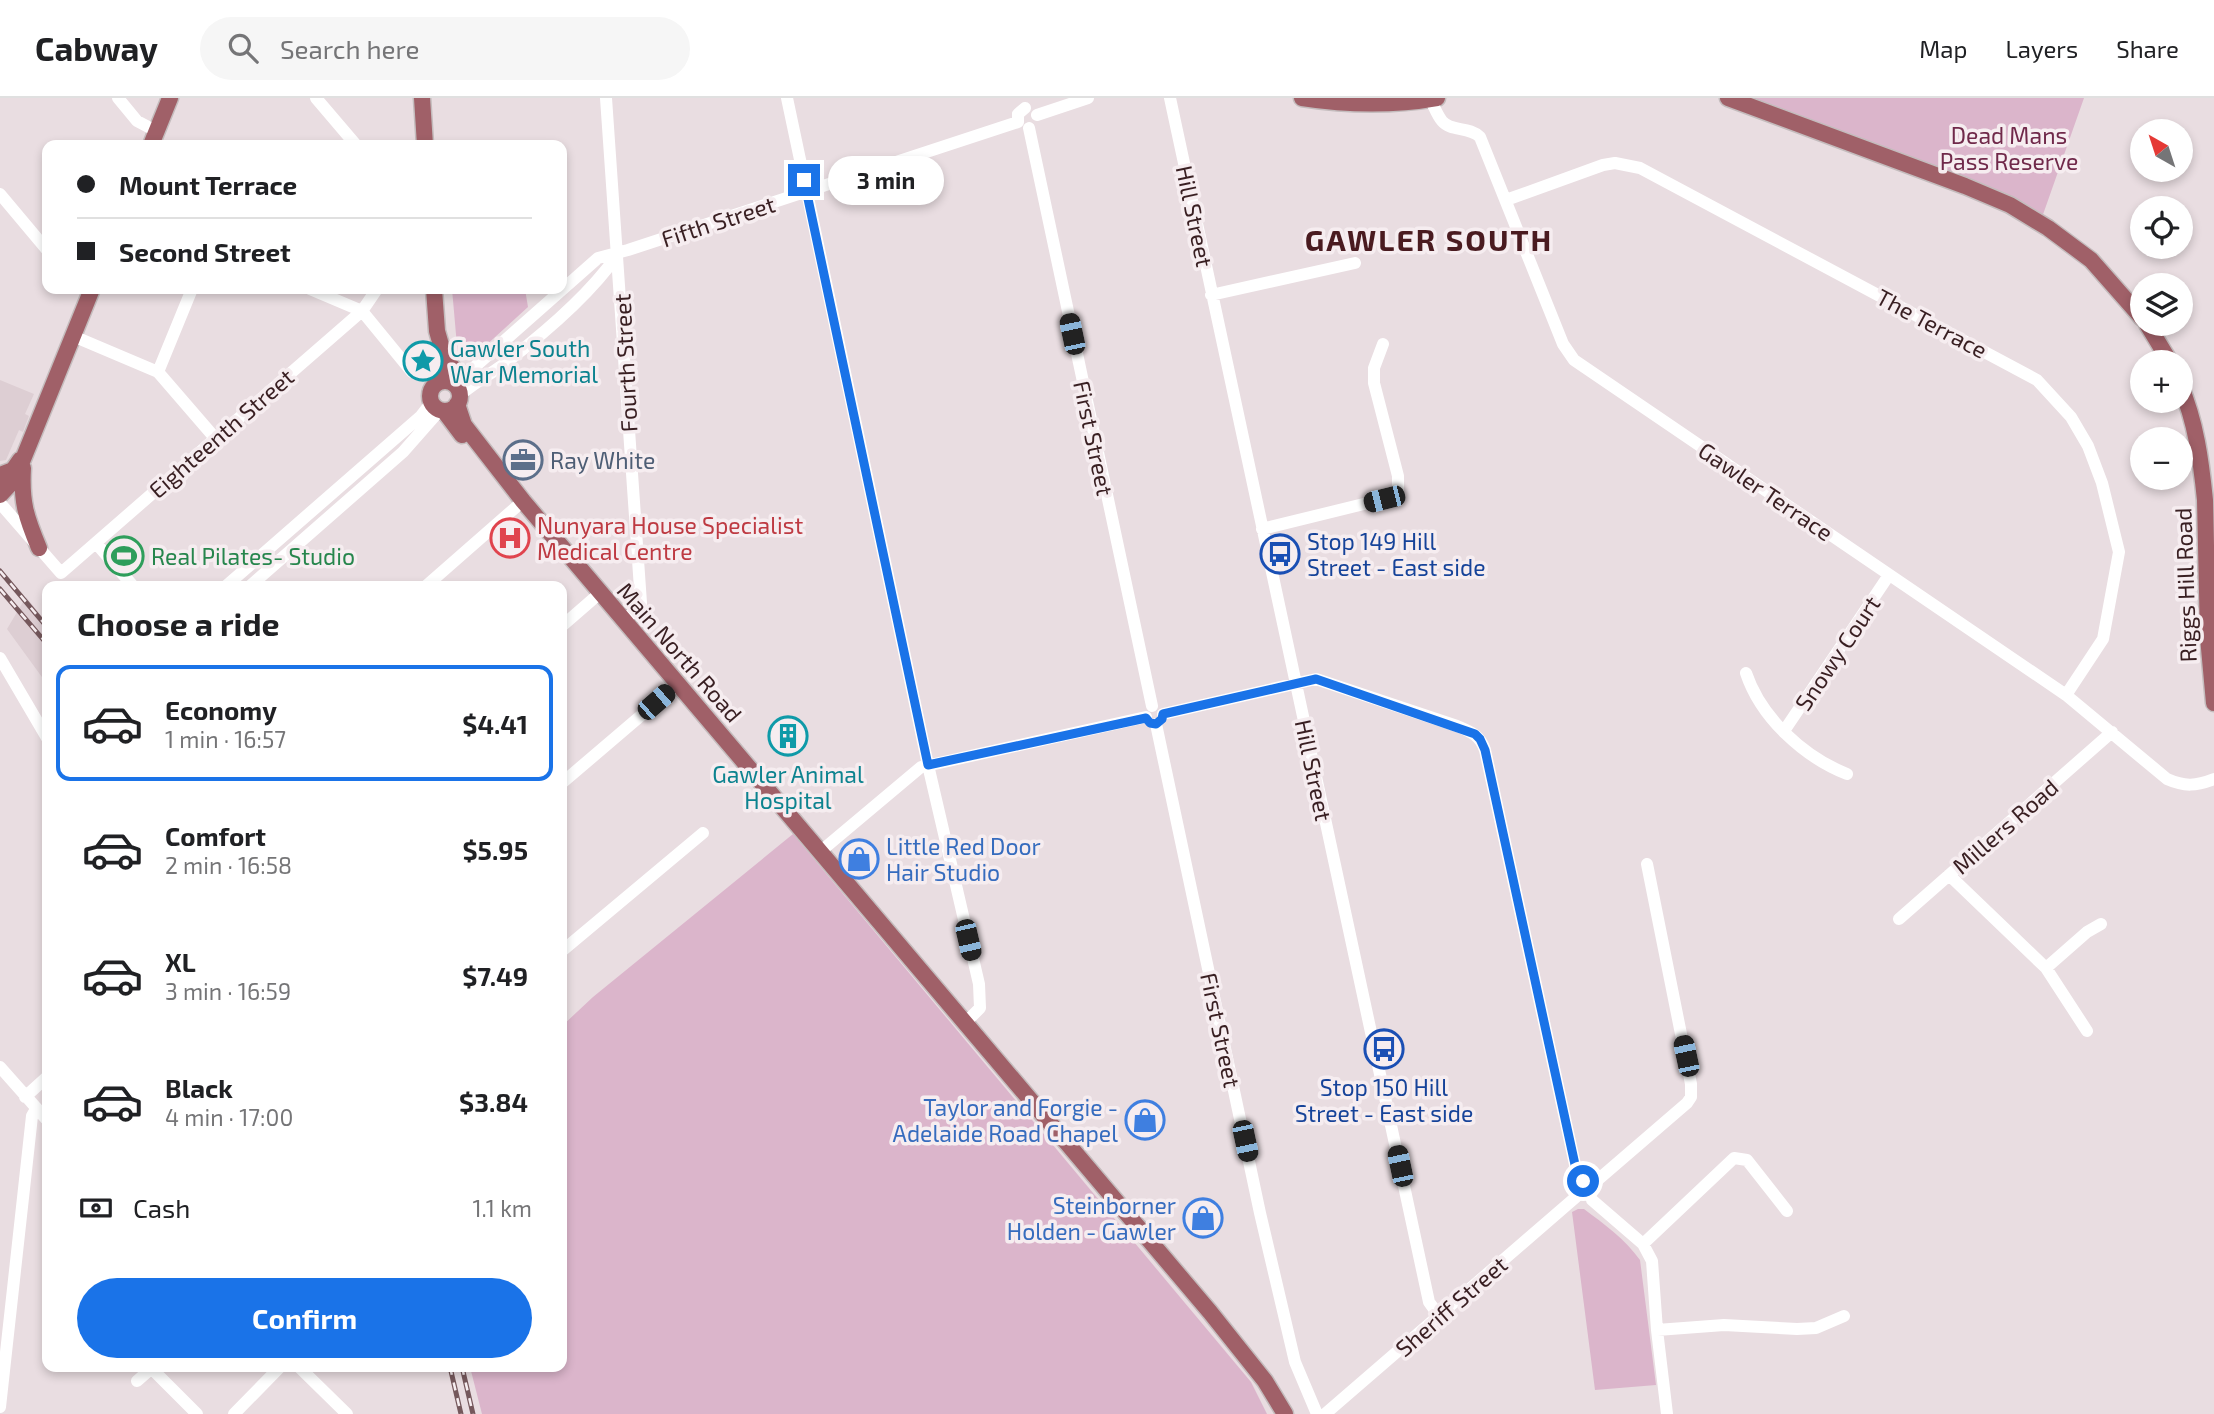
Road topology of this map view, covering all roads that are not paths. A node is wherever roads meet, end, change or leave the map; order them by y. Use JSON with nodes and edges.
{"nodes":[{"id":1,"x":118,"y":98,"type":"edge"},
{"id":2,"x":170,"y":98,"type":"edge"},
{"id":3,"x":316,"y":98,"type":"edge"},
{"id":4,"x":422,"y":98,"type":"edge"},
{"id":5,"x":606,"y":98,"type":"edge"},
{"id":6,"x":787,"y":98,"type":"edge"},
{"id":7,"x":1088,"y":98,"type":"edge"},
{"id":8,"x":1170,"y":98,"type":"edge"},
{"id":9,"x":1302,"y":98,"type":"edge"},
{"id":10,"x":1728,"y":98,"type":"edge"},
{"id":11,"x":1434,"y":99,"type":"edge"},
{"id":12,"x":1396,"y":101,"type":"edge"},
{"id":13,"x":1024,"y":103,"type":"edge"},
{"id":14,"x":1037,"y":115,"type":"junction"},
{"id":15,"x":1023,"y":125,"type":"junction"},
{"id":16,"x":151,"y":140,"type":"edge"},
{"id":17,"x":154,"y":140,"type":"edge"},
{"id":18,"x":352,"y":140,"type":"edge"},
{"id":19,"x":425,"y":140,"type":"edge"},
{"id":20,"x":807,"y":192,"type":"junction"},
{"id":21,"x":0,"y":194,"type":"edge"},
{"id":22,"x":1506,"y":200,"type":"junction"},
{"id":23,"x":42,"y":244,"type":"edge"},
{"id":24,"x":618,"y":254,"type":"junction"},
{"id":25,"x":1355,"y":263,"type":"dead end"},
{"id":26,"x":567,"y":285,"type":"edge"},
{"id":27,"x":86,"y":294,"type":"edge"},
{"id":28,"x":190,"y":294,"type":"edge"},
{"id":29,"x":322,"y":294,"type":"edge"},
{"id":30,"x":374,"y":294,"type":"edge"},
{"id":31,"x":434,"y":294,"type":"edge"},
{"id":32,"x":557,"y":294,"type":"edge"},
{"id":33,"x":1211,"y":295,"type":"junction"},
{"id":34,"x":2130,"y":304,"type":"edge"},
{"id":35,"x":362,"y":311,"type":"junction"},
{"id":36,"x":437,"y":331,"type":"junction"},
{"id":37,"x":73,"y":336,"type":"junction"},
{"id":38,"x":1383,"y":344,"type":"dead end"},
{"id":39,"x":442,"y":357,"type":"junction"},
{"id":40,"x":158,"y":372,"type":"junction"},
{"id":41,"x":412,"y":372,"type":"dead end"},
{"id":42,"x":467,"y":374,"type":"junction"},
{"id":43,"x":446,"y":396,"type":"junction"},
{"id":44,"x":2188,"y":413,"type":"edge"},
{"id":45,"x":215,"y":438,"type":"junction"},
{"id":46,"x":24,"y":455,"type":"junction"},
{"id":47,"x":0,"y":475,"type":"edge"},
{"id":48,"x":0,"y":495,"type":"edge"},
{"id":49,"x":523,"y":501,"type":"junction"},
{"id":50,"x":0,"y":503,"type":"edge"},
{"id":51,"x":1262,"y":529,"type":"junction"},
{"id":52,"x":96,"y":542,"type":"junction"},
{"id":53,"x":39,"y":548,"type":"junction"},
{"id":54,"x":1889,"y":575,"type":"junction"},
{"id":55,"x":129,"y":581,"type":"edge"},
{"id":56,"x":232,"y":581,"type":"edge"},
{"id":57,"x":256,"y":581,"type":"edge"},
{"id":58,"x":432,"y":581,"type":"edge"},
{"id":59,"x":600,"y":593,"type":"junction"},
{"id":60,"x":567,"y":621,"type":"edge"},
{"id":61,"x":623,"y":621,"type":"junction"},
{"id":62,"x":0,"y":658,"type":"edge"},
{"id":63,"x":1746,"y":673,"type":"dead end"},
{"id":64,"x":1295,"y":683,"type":"junction"},
{"id":65,"x":678,"y":684,"type":"junction"},
{"id":66,"x":2066,"y":695,"type":"junction"},
{"id":67,"x":2214,"y":703,"type":"edge"},
{"id":68,"x":1154,"y":715,"type":"junction"},
{"id":69,"x":42,"y":729,"type":"edge"},
{"id":70,"x":1784,"y":731,"type":"junction"},
{"id":71,"x":2112,"y":733,"type":"junction"},
{"id":72,"x":928,"y":765,"type":"junction"},
{"id":73,"x":1847,"y":775,"type":"dead end"},
{"id":74,"x":567,"y":779,"type":"edge"},
{"id":75,"x":2214,"y":779,"type":"edge"},
{"id":76,"x":703,"y":833,"type":"dead end"},
{"id":77,"x":821,"y":851,"type":"junction"},
{"id":78,"x":1647,"y":864,"type":"dead end"},
{"id":79,"x":1949,"y":875,"type":"junction"},
{"id":80,"x":1899,"y":919,"type":"dead end"},
{"id":81,"x":2101,"y":924,"type":"dead end"},
{"id":82,"x":567,"y":945,"type":"edge"},
{"id":83,"x":2046,"y":968,"type":"junction"},
{"id":84,"x":966,"y":1022,"type":"junction"},
{"id":85,"x":2087,"y":1031,"type":"dead end"},
{"id":86,"x":0,"y":1068,"type":"edge"},
{"id":87,"x":42,"y":1082,"type":"edge"},
{"id":88,"x":25,"y":1097,"type":"junction"},
{"id":89,"x":36,"y":1109,"type":"junction"},
{"id":90,"x":42,"y":1115,"type":"edge"},
{"id":91,"x":1579,"y":1183,"type":"junction"},
{"id":92,"x":1593,"y":1184,"type":"junction"},
{"id":93,"x":1577,"y":1197,"type":"junction"},
{"id":94,"x":1592,"y":1200,"type":"junction"},
{"id":95,"x":1787,"y":1211,"type":"dead end"},
{"id":96,"x":1643,"y":1244,"type":"junction"},
{"id":97,"x":1438,"y":1316,"type":"junction"},
{"id":98,"x":1844,"y":1316,"type":"dead end"},
{"id":99,"x":1657,"y":1330,"type":"junction"},
{"id":100,"x":147,"y":1372,"type":"edge"},
{"id":101,"x":156,"y":1372,"type":"edge"},
{"id":102,"x":275,"y":1372,"type":"edge"},
{"id":103,"x":304,"y":1372,"type":"edge"},
{"id":104,"x":137,"y":1381,"type":"dead end"},
{"id":105,"x":0,"y":1407,"type":"edge"},
{"id":106,"x":197,"y":1414,"type":"edge"},
{"id":107,"x":233,"y":1414,"type":"edge"},
{"id":108,"x":347,"y":1414,"type":"edge"},
{"id":109,"x":1285,"y":1414,"type":"edge"},
{"id":110,"x":1317,"y":1414,"type":"edge"},
{"id":111,"x":1325,"y":1414,"type":"edge"},
{"id":112,"x":1667,"y":1414,"type":"edge"}],
"edges":[{"from":1,"to":16,"type":"street"},
{"from":2,"to":17,"type":"main road"},
{"from":3,"to":18,"type":"street"},
{"from":4,"to":19,"type":"main road"},
{"from":5,"to":24,"type":"street","name":"Fourth Street"},
{"from":6,"to":20,"type":"street"},
{"from":7,"to":14,"type":"street"},
{"from":8,"to":33,"type":"street","name":"Hill Street"},
{"from":9,"to":12,"type":"main road"},
{"from":10,"to":34,"type":"main road"},
{"from":11,"to":12,"type":"main road"},
{"from":11,"to":22,"type":"street","name":"Gawler Terrace"},
{"from":13,"to":14,"type":"street"},
{"from":13,"to":15,"type":"street"},
{"from":14,"to":15,"type":"street"},
{"from":15,"to":20,"type":"street","name":"Fifth Street"},
{"from":15,"to":68,"type":"street","name":"First Street"},
{"from":20,"to":24,"type":"street","name":"Fifth Street"},
{"from":20,"to":72,"type":"street"},
{"from":21,"to":23,"type":"street"},
{"from":22,"to":54,"type":"street","name":"Gawler Terrace"},
{"from":22,"to":66,"type":"street","name":"The Terrace"},
{"from":24,"to":26,"type":"street","name":"Fifth Street"},
{"from":24,"to":43,"type":"street"},
{"from":24,"to":61,"type":"street","name":"Fourth Street"},
{"from":25,"to":33,"type":"street"},
{"from":27,"to":37,"type":"main road"},
{"from":28,"to":40,"type":"street"},
{"from":29,"to":35,"type":"street"},
{"from":30,"to":35,"type":"street","name":"Eighteenth Street"},
{"from":31,"to":36,"type":"main road"},
{"from":32,"to":42,"type":"street","name":"Fifth Street"},
{"from":33,"to":51,"type":"street","name":"Hill Street"},
{"from":35,"to":41,"type":"street"},
{"from":35,"to":45,"type":"street","name":"Eighteenth Street"},
{"from":36,"to":39,"type":"main road"},
{"from":36,"to":43,"type":"main road"},
{"from":37,"to":40,"type":"street"},
{"from":37,"to":46,"type":"main road"},
{"from":38,"to":51,"type":"street"},
{"from":39,"to":42,"type":"main road"},
{"from":39,"to":43,"type":"main road"},
{"from":40,"to":45,"type":"street"},
{"from":42,"to":43,"type":"street","name":"Fifth Street"},
{"from":43,"to":49,"type":"main road","name":"Main North Road"},
{"from":43,"to":56,"type":"street"},
{"from":43,"to":57,"type":"street"},
{"from":44,"to":67,"type":"main road","name":"Riggs Hill Road"},
{"from":45,"to":52,"type":"street","name":"Eighteenth Street"},
{"from":46,"to":47,"type":"main road"},
{"from":46,"to":48,"type":"main road"},
{"from":46,"to":53,"type":"main road"},
{"from":49,"to":58,"type":"street"},
{"from":49,"to":59,"type":"main road","name":"Main North Road"},
{"from":50,"to":53,"type":"street"},
{"from":51,"to":64,"type":"street","name":"Hill Street"},
{"from":52,"to":53,"type":"street","name":"Eighteenth Street"},
{"from":52,"to":55,"type":"street"},
{"from":54,"to":66,"type":"street","name":"Gawler Terrace"},
{"from":54,"to":70,"type":"street","name":"Snowy Court"},
{"from":59,"to":60,"type":"street"},
{"from":59,"to":61,"type":"main road","name":"Main North Road"},
{"from":61,"to":65,"type":"main road","name":"Main North Road"},
{"from":62,"to":69,"type":"street"},
{"from":63,"to":70,"type":"street","name":"Snowy Court"},
{"from":64,"to":68,"type":"street"},
{"from":64,"to":91,"type":"street"},
{"from":64,"to":97,"type":"street","name":"Hill Street"},
{"from":65,"to":74,"type":"street"},
{"from":65,"to":77,"type":"main road","name":"Main North Road"},
{"from":66,"to":71,"type":"street","name":"Gawler Terrace"},
{"from":68,"to":72,"type":"street"},
{"from":68,"to":110,"type":"street","name":"First Street"},
{"from":70,"to":73,"type":"street","name":"Snowy Court"},
{"from":71,"to":75,"type":"street","name":"Gawler Terrace"},
{"from":71,"to":79,"type":"street","name":"Millers Road"},
{"from":72,"to":77,"type":"street"},
{"from":72,"to":84,"type":"street"},
{"from":76,"to":82,"type":"street"},
{"from":77,"to":84,"type":"main road","name":"Main North Road"},
{"from":78,"to":92,"type":"street"},
{"from":79,"to":80,"type":"street","name":"Millers Road"},
{"from":79,"to":83,"type":"street"},
{"from":81,"to":83,"type":"street"},
{"from":83,"to":85,"type":"street"},
{"from":84,"to":109,"type":"main road","name":"Main North Road"},
{"from":86,"to":88,"type":"street"},
{"from":87,"to":88,"type":"street"},
{"from":88,"to":89,"type":"street"},
{"from":89,"to":90,"type":"street"},
{"from":89,"to":105,"type":"street"},
{"from":91,"to":92,"type":"street"},
{"from":91,"to":93,"type":"street"},
{"from":92,"to":94,"type":"street"},
{"from":93,"to":94,"type":"street"},
{"from":93,"to":97,"type":"street","name":"Sheriff Street"},
{"from":94,"to":96,"type":"street"},
{"from":95,"to":96,"type":"street"},
{"from":96,"to":99,"type":"street"},
{"from":97,"to":111,"type":"street","name":"Sheriff Street"},
{"from":98,"to":99,"type":"street"},
{"from":99,"to":112,"type":"street"},
{"from":100,"to":104,"type":"street"},
{"from":101,"to":106,"type":"street"},
{"from":102,"to":107,"type":"street"},
{"from":103,"to":108,"type":"street"}]}
